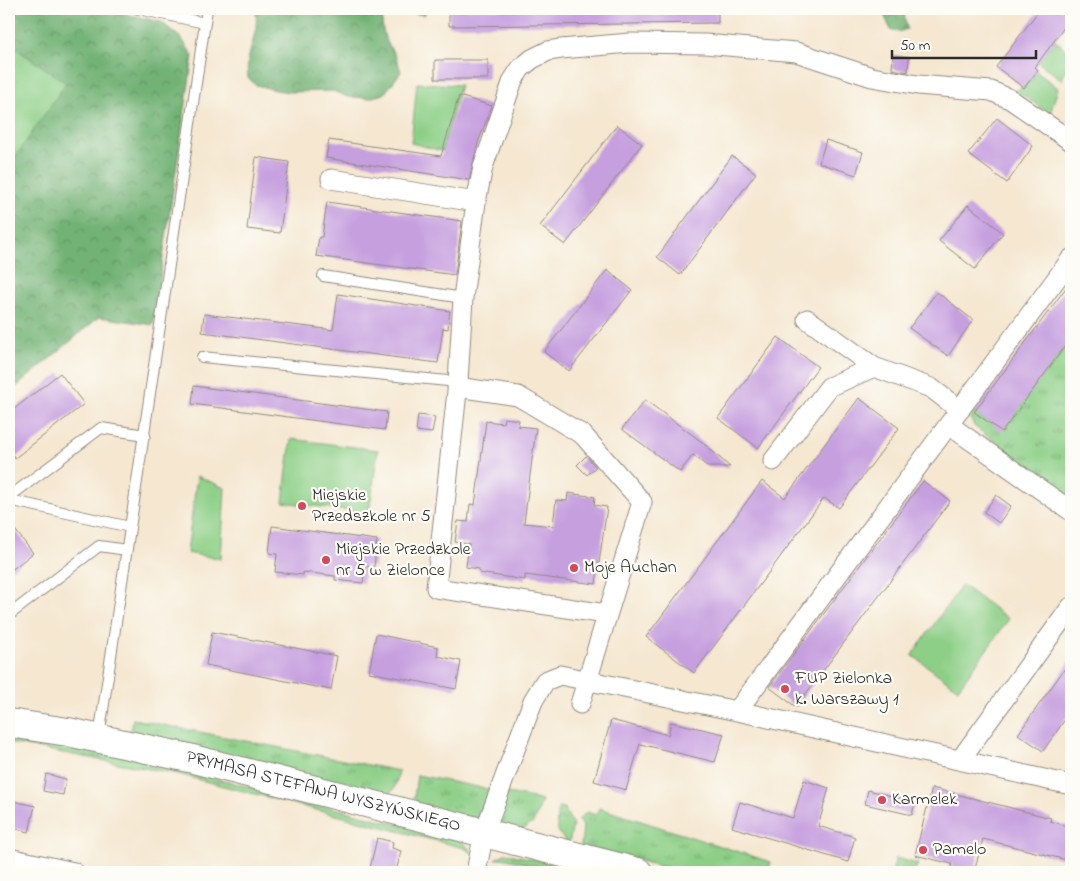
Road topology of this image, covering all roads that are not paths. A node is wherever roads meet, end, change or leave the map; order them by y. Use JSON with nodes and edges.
{"nodes":[{"id":1,"x":138,"y":9,"type":"edge"},
{"id":2,"x":207,"y":9,"type":"edge"},
{"id":3,"x":205,"y":23,"type":"junction"},
{"id":4,"x":1071,"y":141,"type":"edge"},
{"id":5,"x":331,"y":179,"type":"dead end"},
{"id":6,"x":476,"y":202,"type":"junction"},
{"id":7,"x":1071,"y":259,"type":"edge"},
{"id":8,"x":323,"y":276,"type":"dead end"},
{"id":9,"x":463,"y":298,"type":"junction"},
{"id":10,"x":807,"y":319,"type":"dead end"},
{"id":11,"x":202,"y":357,"type":"dead end"},
{"id":12,"x":874,"y":367,"type":"junction"},
{"id":13,"x":457,"y":384,"type":"junction"},
{"id":14,"x":955,"y":418,"type":"junction"},
{"id":15,"x":145,"y":435,"type":"junction"},
{"id":16,"x":772,"y":461,"type":"dead end"},
{"id":17,"x":9,"y":499,"type":"edge"},
{"id":18,"x":1071,"y":511,"type":"edge"},
{"id":19,"x":130,"y":527,"type":"junction"},
{"id":20,"x":127,"y":550,"type":"junction"},
{"id":21,"x":1071,"y":607,"type":"edge"},
{"id":22,"x":606,"y":614,"type":"junction"},
{"id":23,"x":9,"y":615,"type":"edge"},
{"id":24,"x":587,"y":680,"type":"junction"},
{"id":25,"x":580,"y":704,"type":"dead end"},
{"id":26,"x":737,"y":711,"type":"junction"},
{"id":27,"x":9,"y":723,"type":"edge"},
{"id":28,"x":99,"y":738,"type":"junction"},
{"id":29,"x":960,"y":760,"type":"junction"},
{"id":30,"x":1071,"y":785,"type":"edge"},
{"id":31,"x":484,"y":833,"type":"junction"},
{"id":32,"x":9,"y":858,"type":"edge"},
{"id":33,"x":74,"y":872,"type":"edge"},
{"id":34,"x":476,"y":872,"type":"edge"},
{"id":35,"x":638,"y":872,"type":"edge"}],
"edges":[{"from":1,"to":3,"type":"lane"},
{"from":2,"to":3,"type":"lane"},
{"from":3,"to":15,"type":"lane"},
{"from":4,"to":6,"type":"street"},
{"from":5,"to":6,"type":"street"},
{"from":6,"to":9,"type":"street"},
{"from":7,"to":14,"type":"street"},
{"from":8,"to":9,"type":"lane"},
{"from":9,"to":13,"type":"street"},
{"from":10,"to":12,"type":"street"},
{"from":11,"to":13,"type":"lane"},
{"from":12,"to":14,"type":"street"},
{"from":12,"to":16,"type":"street"},
{"from":13,"to":22,"type":"street"},
{"from":13,"to":22,"type":"street"},
{"from":14,"to":18,"type":"street"},
{"from":14,"to":26,"type":"street"},
{"from":15,"to":17,"type":"lane"},
{"from":15,"to":19,"type":"lane"},
{"from":17,"to":19,"type":"lane"},
{"from":19,"to":20,"type":"lane"},
{"from":20,"to":23,"type":"lane"},
{"from":20,"to":28,"type":"lane"},
{"from":21,"to":29,"type":"street"},
{"from":22,"to":24,"type":"street"},
{"from":24,"to":25,"type":"street"},
{"from":24,"to":26,"type":"street"},
{"from":24,"to":31,"type":"street"},
{"from":26,"to":29,"type":"street"},
{"from":27,"to":28,"type":"main road","name":"PRYMASA STEFANA WYSZYŃSKIEGO"},
{"from":28,"to":31,"type":"main road","name":"PRYMASA STEFANA WYSZYŃSKIEGO"},
{"from":29,"to":30,"type":"street"},
{"from":31,"to":34,"type":"street"},
{"from":31,"to":35,"type":"main road","name":"PRYMASA STEFANA WYSZYŃSKIEGO"},
{"from":32,"to":33,"type":"street"}]}
